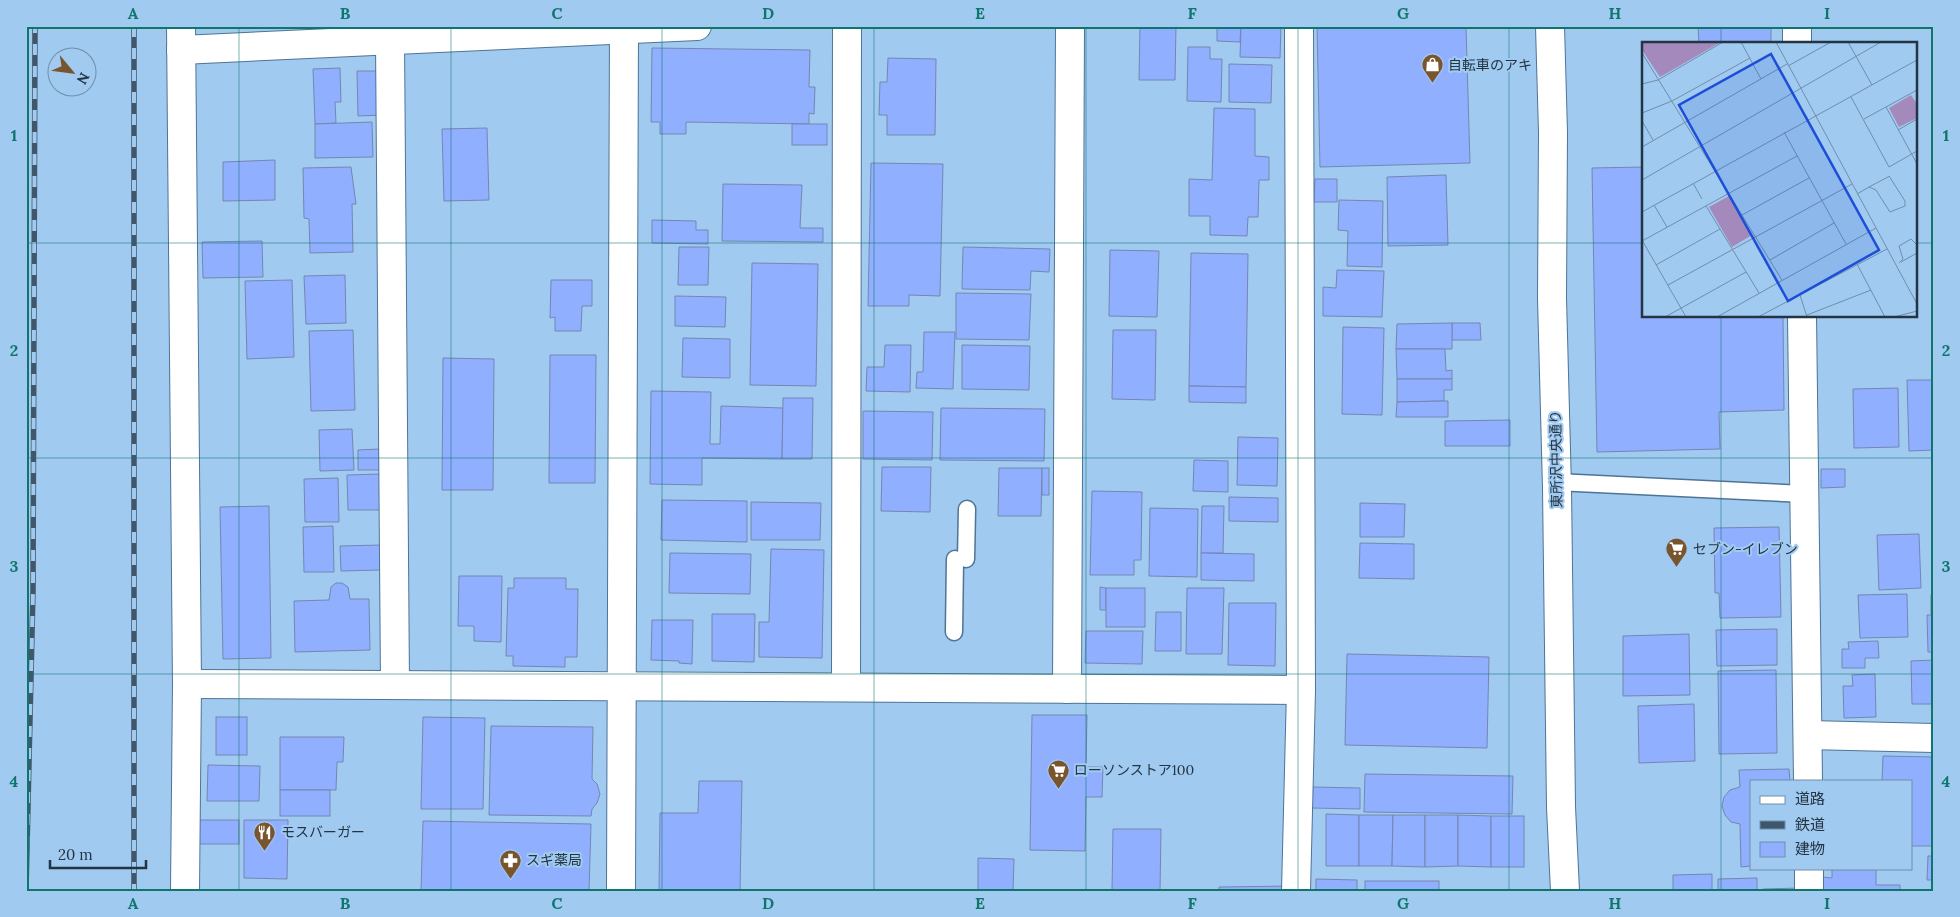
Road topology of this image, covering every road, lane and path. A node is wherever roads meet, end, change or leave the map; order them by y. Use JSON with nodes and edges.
{"nodes":[{"id":1,"x":697,"y":26,"type":"edge"},
{"id":2,"x":847,"y":26,"type":"edge"},
{"id":3,"x":1070,"y":26,"type":"edge"},
{"id":4,"x":1299,"y":26,"type":"edge"},
{"id":5,"x":1550,"y":26,"type":"edge"},
{"id":6,"x":1797,"y":26,"type":"edge"},
{"id":7,"x":624,"y":28,"type":"edge"},
{"id":8,"x":382,"y":36,"type":"edge"},
{"id":9,"x":181,"y":38,"type":"edge"},
{"id":10,"x":1797,"y":42,"type":"edge"},
{"id":11,"x":1802,"y":318,"type":"edge"},
{"id":12,"x":1556,"y":482,"type":"junction"},
{"id":13,"x":1806,"y":494,"type":"junction"},
{"id":14,"x":967,"y":509,"type":"dead end"},
{"id":15,"x":954,"y":632,"type":"dead end"},
{"id":16,"x":187,"y":684,"type":"junction"},
{"id":17,"x":395,"y":685,"type":"junction"},
{"id":18,"x":621,"y":686,"type":"junction"},
{"id":19,"x":846,"y":687,"type":"junction"},
{"id":20,"x":1067,"y":689,"type":"junction"},
{"id":21,"x":1301,"y":690,"type":"junction"},
{"id":22,"x":1808,"y":735,"type":"junction"},
{"id":23,"x":1934,"y":738,"type":"edge"},
{"id":24,"x":1808,"y":780,"type":"edge"},
{"id":25,"x":1809,"y":870,"type":"edge"},
{"id":26,"x":185,"y":891,"type":"edge"},
{"id":27,"x":621,"y":891,"type":"edge"},
{"id":28,"x":1296,"y":891,"type":"edge"},
{"id":29,"x":1565,"y":891,"type":"edge"},
{"id":30,"x":1809,"y":891,"type":"edge"}],
"edges":[{"from":1,"to":7,"type":"street"},
{"from":2,"to":19,"type":"street"},
{"from":3,"to":20,"type":"street"},
{"from":4,"to":21,"type":"street"},
{"from":5,"to":12,"type":"street","name":"東所沢中央通り"},
{"from":6,"to":10,"type":"street"},
{"from":7,"to":8,"type":"street"},
{"from":7,"to":18,"type":"street"},
{"from":8,"to":9,"type":"street"},
{"from":8,"to":17,"type":"street"},
{"from":9,"to":16,"type":"street"},
{"from":11,"to":13,"type":"street"},
{"from":12,"to":13,"type":"lane"},
{"from":12,"to":29,"type":"street","name":"東所沢中央通り"},
{"from":13,"to":22,"type":"street"},
{"from":14,"to":15,"type":"lane"},
{"from":16,"to":17,"type":"street"},
{"from":16,"to":26,"type":"street"},
{"from":17,"to":18,"type":"street"},
{"from":18,"to":19,"type":"street"},
{"from":18,"to":27,"type":"street"},
{"from":19,"to":20,"type":"street"},
{"from":20,"to":21,"type":"street"},
{"from":21,"to":28,"type":"street"},
{"from":22,"to":23,"type":"street"},
{"from":22,"to":24,"type":"street"},
{"from":25,"to":30,"type":"street"}]}
